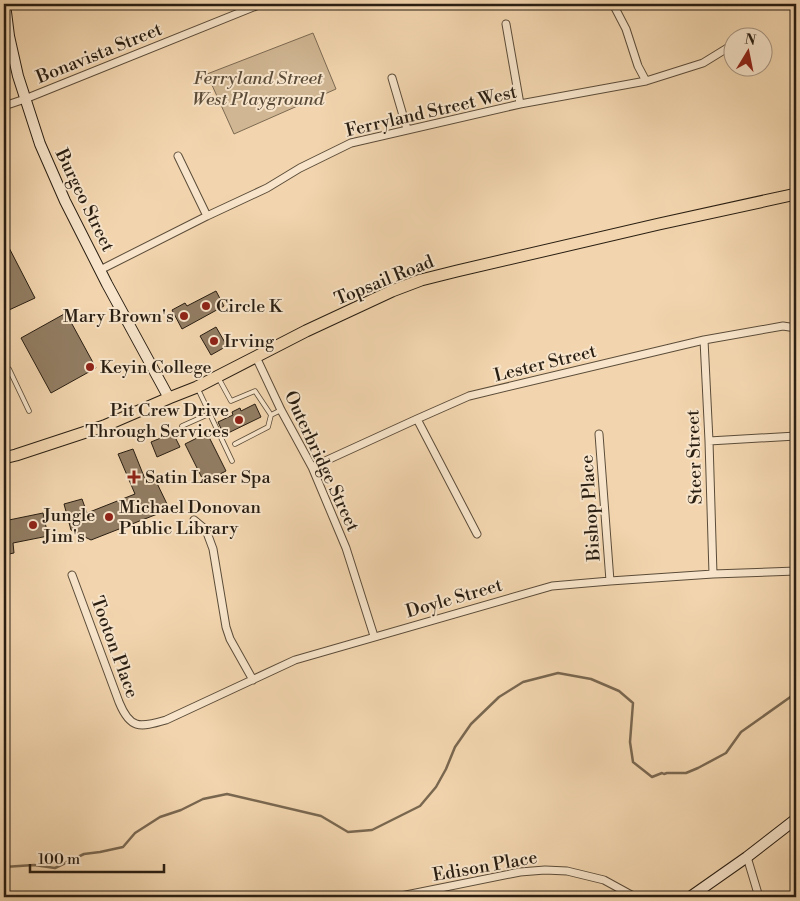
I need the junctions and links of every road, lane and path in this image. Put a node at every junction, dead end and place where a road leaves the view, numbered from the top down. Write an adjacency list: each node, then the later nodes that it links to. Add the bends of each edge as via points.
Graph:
1 (5, 4): 8 (street, Burgeo Street, via 9,36)
2 (261, 4): 8 (street, Bonavista Street)
3 (613, 4): 7 (street)
4 (506, 24): 9 (street)
5 (722, 51): 7 (street, Ferryland Street West, via 704,62)
6 (392, 78): 11 (street)
7 (646, 80): 9 (street, Ferryland Street West)
8 (25, 99): 10 (street, Bonavista Street); 15 (street, Burgeo Street, via 40,144)
9 (520, 104): 11 (street, Ferryland Street West)
10 (4, 106)
11 (408, 129): 14 (street, Ferryland Street West, via 351,143)
12 (178, 156): 14 (street)
13 (796, 194): 18 (main road, Topsail Road, via 421,280)
14 (207, 216): 15 (street, Ferryland Street West)
15 (100, 270): 22 (street, Burgeo Street)
16 (796, 328): 17 (street, Lester Street, via 783,326)
17 (704, 340): 27 (street, Lester Street, via 470,396); 31 (street, Steer Street)
18 (256, 357): 20 (main road, Topsail Road); 23 (street, Outerbridge Street)
19 (4, 368): 24 (lane, via 8,369)
20 (218, 376): 21 (main road, Topsail Road); 26 (lane, via 231,401 255,391)
21 (197, 387): 22 (main road, Topsail Road); 25 (lane)
22 (169, 398): 33 (main road, Topsail Road, via 104,426)
23 (282, 410): 26 (lane); 35 (street, Outerbridge Street)
24 (29, 411)
25 (209, 414): 28 (lane); 34 (lane)
26 (271, 415): 32 (lane, via 268,427)
27 (416, 419): 35 (street, Lester Street); 37 (street)
28 (182, 426)
29 (599, 434): 41 (street, Bishop Place)
30 (796, 436): 31 (street)
31 (709, 441): 39 (street, Steer Street)
32 (235, 444)
33 (4, 458)
34 (232, 461)
35 (312, 467): 42 (street, Outerbridge Street, via 346,548)
36 (194, 520): 43 (street, via 206,530 213,549 226,627)
37 (476, 534)
38 (796, 571): 39 (street, Doyle Street)
39 (713, 574): 41 (street, Doyle Street)
40 (72, 575): 44 (street, Tooton Place, via 125,716)
41 (610, 581): 42 (street, Doyle Street, via 552,586)
42 (374, 636): 43 (street, Doyle Street, via 295,660)
43 (253, 680): 44 (street, Doyle Street, via 166,720)
44 (136, 725)
45 (796, 819): 46 (street)
46 (747, 858): 49 (street); 50 (street)
47 (396, 897): 48 (street, Edison Place, via 545,870 567,871 604,880)
48 (635, 897)
49 (690, 897)
50 (759, 897)

